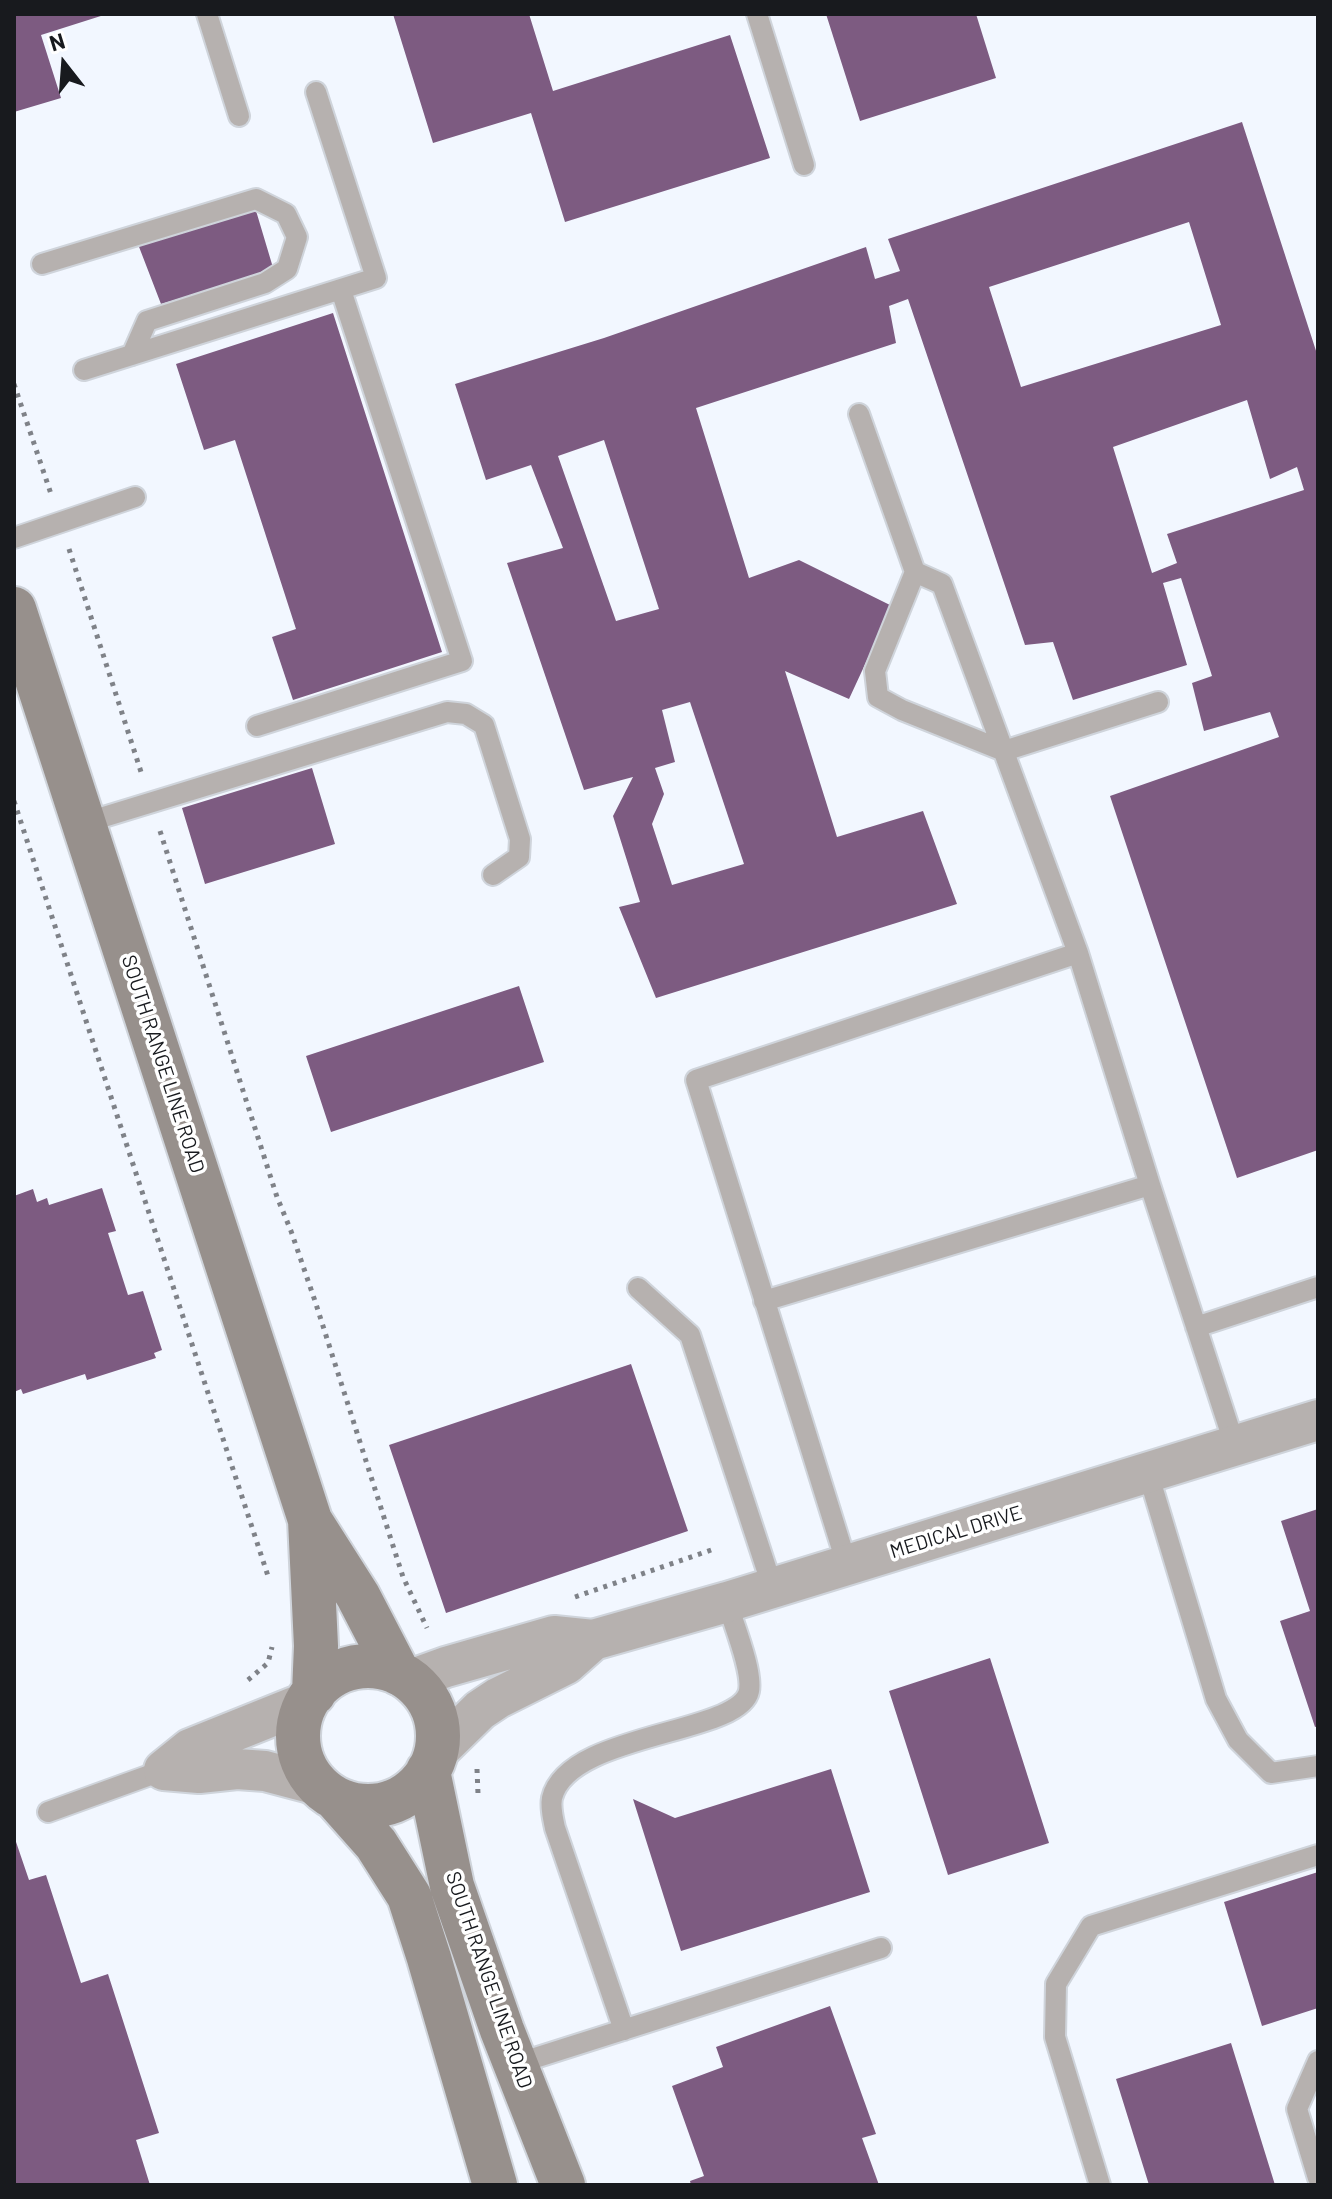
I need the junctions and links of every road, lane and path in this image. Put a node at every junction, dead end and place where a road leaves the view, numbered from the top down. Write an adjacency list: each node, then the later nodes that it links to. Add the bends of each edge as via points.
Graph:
1 (207, 14): 4 (lane)
2 (757, 14): 5 (lane)
3 (316, 92): 7 (lane, via 376,278)
4 (239, 116)
5 (804, 165)
6 (42, 264): 8 (lane, via 256,199 286,214 297,237 287,269 265,283 147,321)
7 (341, 290): 8 (lane); 18 (lane, via 462,661)
8 (132, 355): 9 (lane)
9 (84, 370)
10 (14, 384): 13 (path)
11 (859, 414): 15 (lane)
12 (135, 497): 13 (lane)
13 (61, 524): 14 (lane); 21 (path)
14 (14, 538)
15 (915, 572): 19 (lane, via 942,584); 19 (lane, via 875,671 878,697)
16 (14, 609): 22 (main road, SOUTH RANGE LINE ROAD)
17 (1158, 702): 19 (lane)
18 (257, 726)
19 (1004, 751): 24 (lane)
20 (14, 801): 36 (path)
21 (151, 802): 22 (lane); 23 (lane, via 447,712 466,714 484,725 520,839 519,857); 40 (path, via 403,1577 426,1628)
22 (84, 823): 33 (main road, SOUTH RANGE LINE ROAD)
23 (493, 875)
24 (1078, 953): 25 (lane); 28 (lane, via 696,1080)
25 (1150, 1185): 28 (lane); 29 (lane)
26 (1318, 1287): 29 (lane)
27 (638, 1288): 37 (lane, via 690,1335)
28 (764, 1301): 35 (lane)
29 (1196, 1327): 31 (lane)
30 (1318, 1420): 31 (street, MEDICAL DRIVE)
31 (1235, 1446): 32 (street, MEDICAL DRIVE)
32 (1148, 1473): 35 (street, MEDICAL DRIVE); 48 (lane, via 1216,1699 1238,1740 1271,1773)
33 (310, 1520): 43 (main road, SOUTH RANGE LINE ROAD); 45 (main road, SOUTH RANGE LINE ROAD, via 316,1646)
34 (714, 1549): 38 (path)
35 (847, 1565): 37 (street, MEDICAL DRIVE)
36 (270, 1583)
37 (773, 1589): 39 (street, MEDICAL DRIVE)
38 (564, 1601)
39 (727, 1602): 42 (street, MEDICAL DRIVE); 55 (lane, via 747,1667 747,1697 715,1716 588,1759 569,1771 552,1798 555,1828)
40 (438, 1629)
41 (274, 1638): 44 (path, via 268,1663)
42 (593, 1640): 43 (street, MEDICAL DRIVE, via 554,1636); 47 (street, MEDICAL DRIVE, via 566,1664 480,1710)
43 (404, 1677): 45 (main road, via 367,1666 344,1671); 47 (main road, via 425,1695 434,1712 438,1733)
44 (244, 1684)
45 (310, 1697): 49 (street, via 190,1749); 50 (main road, via 299,1720 298,1743 304,1766)
46 (484, 1757): 51 (path, via 477,1769)
47 (432, 1762): 50 (main road, via 416,1788 379,1806 358,1806); 57 (main road, SOUTH RANGE LINE ROAD, via 452,1886)
48 (1318, 1766)
49 (164, 1770): 50 (street, via 265,1771); 52 (lane)
50 (327, 1793): 59 (main road, via 376,1844 409,1896)
51 (479, 1798)
52 (48, 1812)
53 (1318, 1855): 61 (lane, via 1091,1926 1056,1984 1055,2037)
54 (881, 1948): 55 (lane)
55 (624, 2030): 57 (lane)
56 (1318, 2061): 58 (lane, via 1297,2109)
57 (516, 2064): 60 (main road, SOUTH RANGE LINE ROAD)
58 (1318, 2178)
59 (495, 2185)
60 (563, 2185)
61 (1100, 2185)

